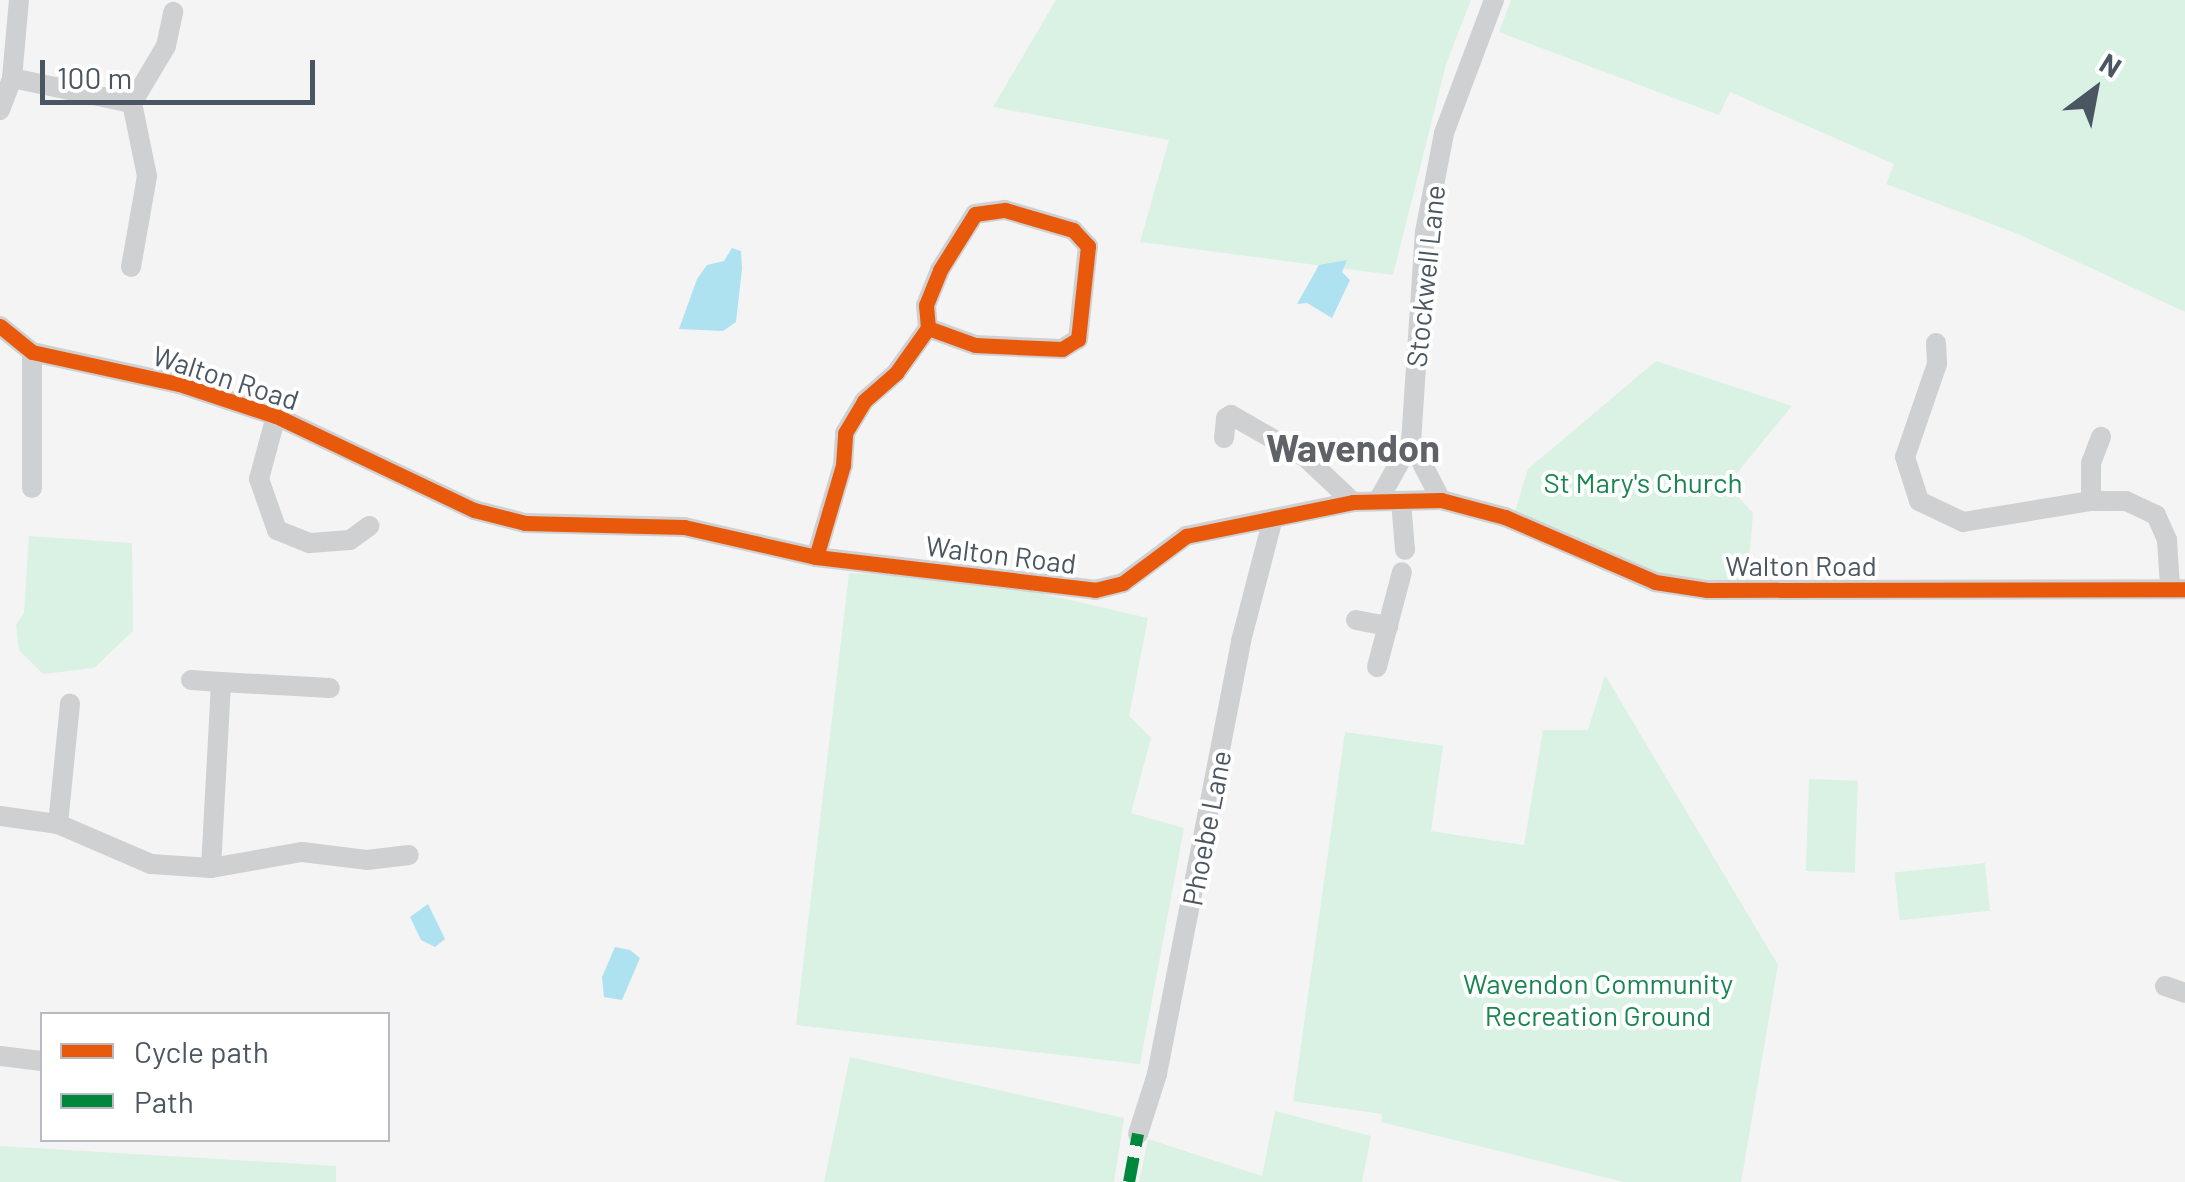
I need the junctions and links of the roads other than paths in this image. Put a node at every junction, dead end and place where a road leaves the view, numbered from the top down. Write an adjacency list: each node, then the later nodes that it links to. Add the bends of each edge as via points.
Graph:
1 (19, 0): 4 (street)
2 (1494, 0): 15 (street, Stockwell Lane, via 1444,133 1425,232)
3 (173, 12): 5 (street, via 166,46)
4 (12, 78): 5 (street); 6 (street)
5 (132, 103): 7 (street, via 148,176)
6 (0, 110)
7 (131, 267)
8 (0, 326): 11 (street, Walton Road)
9 (928, 328): 9 (street, via 926,305 940,270 975,214 1006,210 1073,230 1088,246 1078,339 1062,349 975,345); 25 (street, via 845,433 843,464)
10 (1936, 343): 20 (street, via 1936,364 1905,456 1919,501 1963,522)
11 (32, 352): 12 (street, Walton Road, via 179,384); 16 (street)
12 (276, 416): 23 (street, via 259,479 276,530 310,542 350,540); 25 (street, Walton Road, via 488,516 684,527)
13 (2102, 437): 20 (street, via 2091,463)
14 (1224, 438): 21 (street, via 1231,415 1306,458)
15 (1411, 442): 18 (street); 19 (street, Stockwell Lane)
16 (32, 488)
17 (1401, 500): 18 (street, Walton Road); 19 (street, Walton Road); 24 (street)
18 (1441, 500): 27 (street, Walton Road, via 1505,516 1655,582 1708,590)
19 (1378, 501): 21 (street, Walton Road)
20 (2091, 501): 27 (street, via 2126,501 2156,514)
21 (1353, 502): 22 (street, Walton Road)
22 (1272, 522): 25 (street, Walton Road, via 1186,536 1122,583 1094,590); 41 (street, Phoebe Lane, via 1241,641 1157,1074)
23 (369, 526)
24 (1405, 550)
25 (816, 556)
26 (1402, 572): 29 (street)
27 (2178, 588)
28 (1356, 620): 29 (street)
29 (1388, 626): 30 (street)
30 (1377, 667)
31 (191, 680): 32 (street)
32 (221, 682): 33 (street); 38 (street)
33 (330, 688)
34 (70, 704): 36 (street)
35 (0, 816): 36 (street)
36 (58, 824): 38 (street, via 151,864)
37 (409, 855): 38 (street, via 367,860 302,852)
38 (211, 868)
39 (0, 1056): 40 (street)
40 (40, 1061)
41 (1138, 1134)

